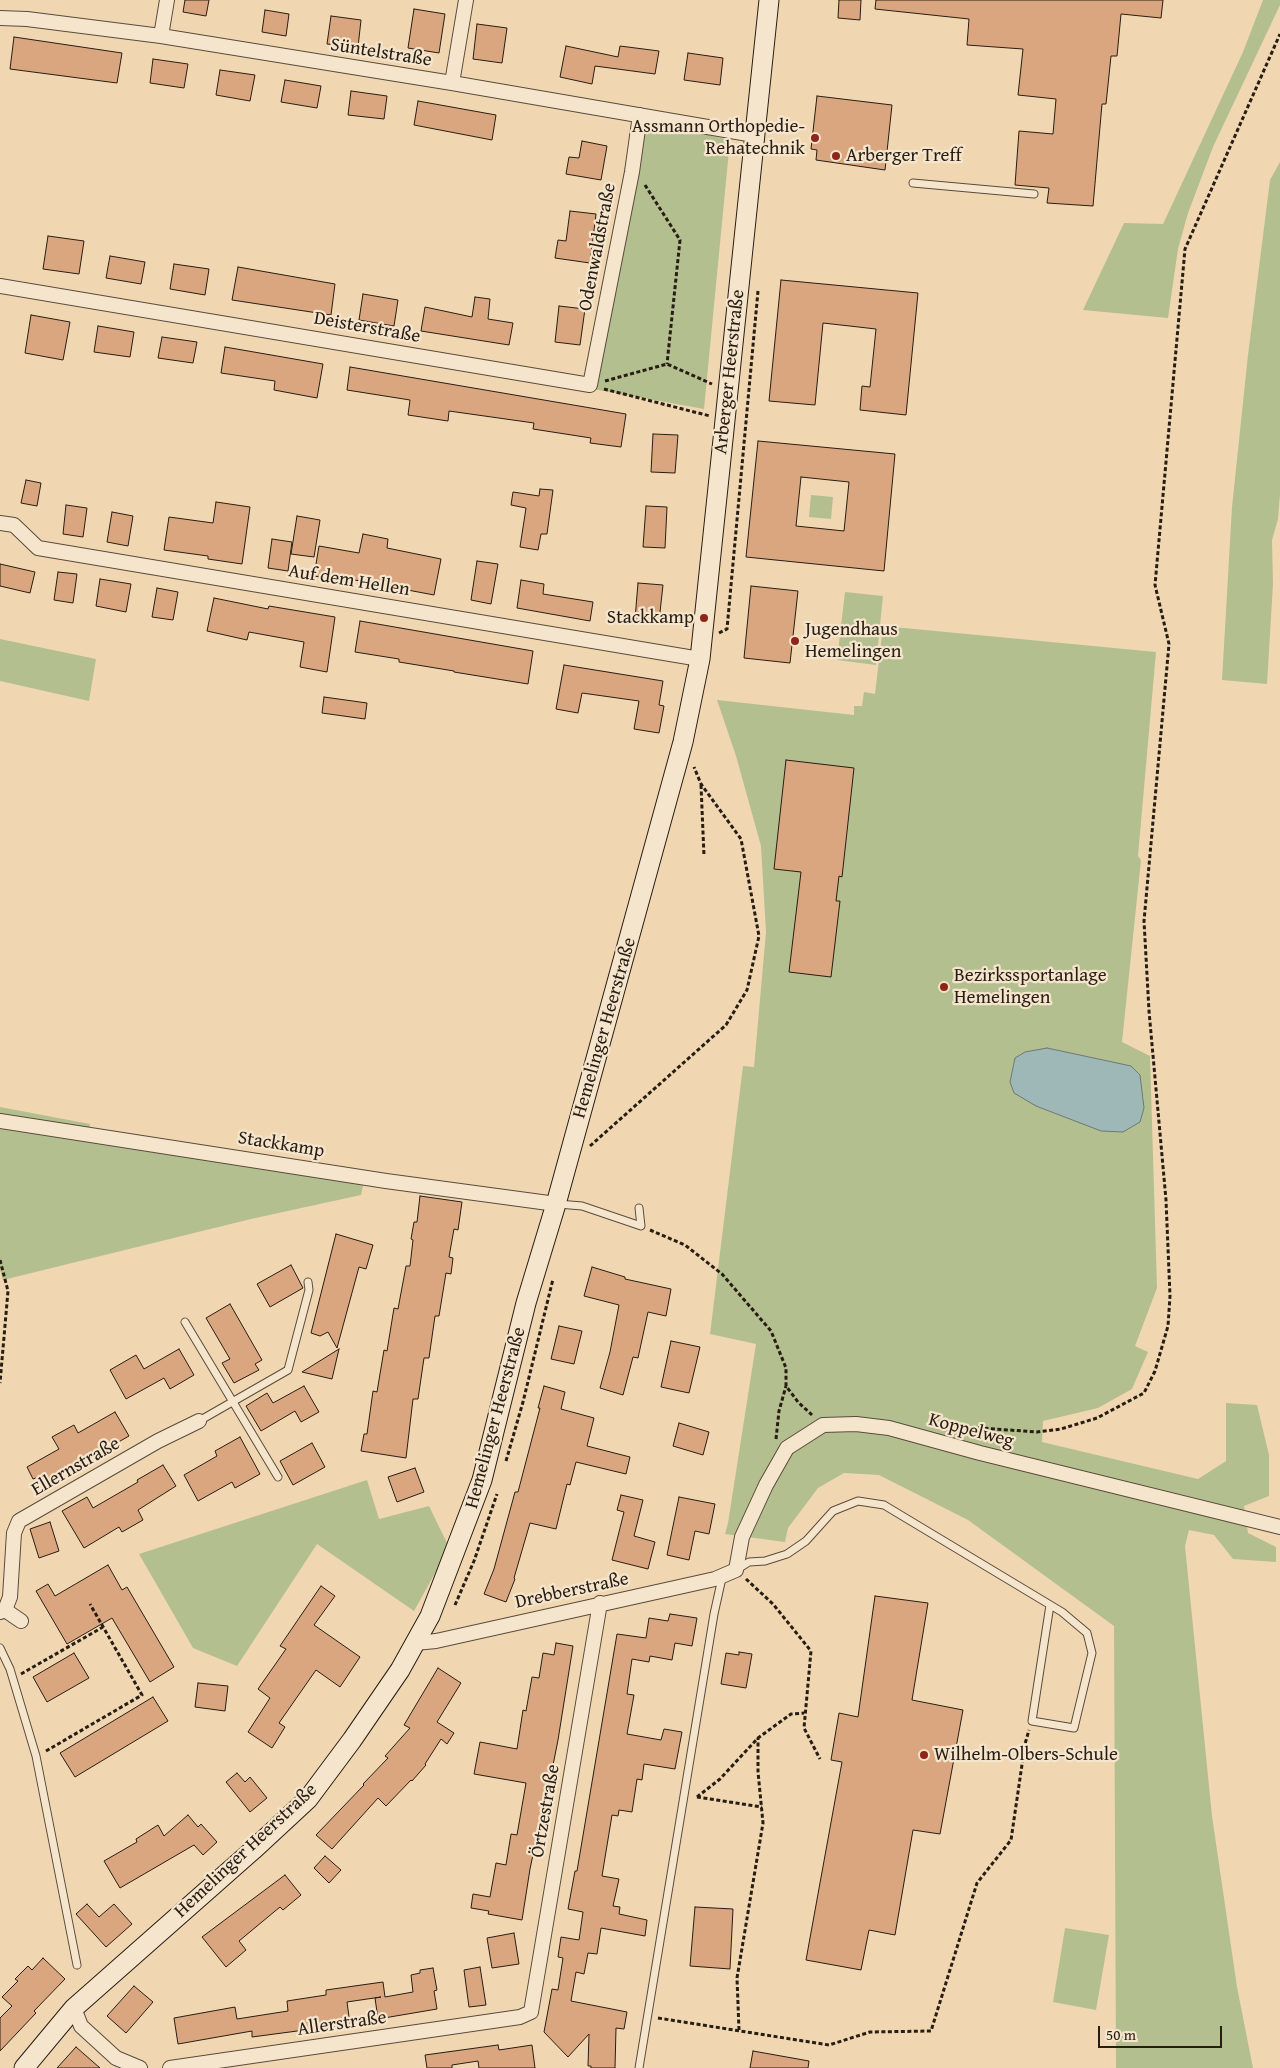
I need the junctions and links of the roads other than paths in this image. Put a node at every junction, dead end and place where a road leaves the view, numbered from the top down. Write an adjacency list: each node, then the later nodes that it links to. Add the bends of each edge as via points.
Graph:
1 (168, 0): 5 (street)
2 (466, 0): 6 (street)
3 (768, 0): 8 (main road, Arberger Heerstraße)
4 (0, 18): 5 (street, Süntelstraße)
5 (162, 36): 6 (street, Süntelstraße)
6 (452, 83): 7 (street, Süntelstraße)
7 (640, 116): 8 (street, Süntelstraße); 12 (street, Odenwaldstraße)
8 (754, 136): 14 (main road, Arberger Heerstraße)
9 (913, 183): 10 (lane)
10 (1034, 194)
11 (0, 286): 12 (street, Deisterstraße)
12 (590, 385)
13 (0, 523): 14 (street, Auf dem Hellen, via 14,525 38,548)
14 (700, 659): 15 (main road, Arberger Heerstraße)
15 (683, 742): 17 (main road, Hemelinger Heerstraße)
16 (0, 1121): 17 (street, Stackkamp)
17 (556, 1204): 18 (lane, via 582,1206 641,1226); 31 (main road, Hemelinger Heerstraße, via 526,1303 482,1480 430,1616)
18 (639, 1208)
19 (308, 1282): 21 (lane, Ellernstraße, via 310,1290 288,1370)
20 (185, 1322): 21 (lane)
21 (232, 1403): 22 (lane, Ellernstraße); 23 (lane)
22 (199, 1421): 29 (street, Ellernstraße, via 19,1521 14,1533 10,1597)
23 (278, 1477)
24 (1280, 1526): 25 (street, Koppelweg, via 889,1428 856,1424 822,1425 787,1448 778,1462 742,1536)
25 (736, 1570): 26 (street, Drebberstraße); 28 (lane, via 749,1562 787,1554 806,1541 833,1512 858,1501 884,1505)
26 (722, 1578): 27 (street, Drebberstraße); 39 (lane)
27 (600, 1603): 31 (street, Drebberstraße); 35 (street, Örtzestraße, via 531,2012)
28 (1050, 1605): 28 (lane, via 1087,1633 1092,1653 1074,1728 1032,1721)
29 (3, 1611): 30 (street, Ellernstraße)
30 (21, 1621)
31 (415, 1643): 34 (main road, Hemelinger Heerstraße, via 352,1740 308,1799)
32 (0, 1648): 33 (lane, via 13,1679 36,1756)
33 (77, 1965)
34 (74, 2008): 36 (main road, Hemelinger Heerstraße); 37 (street, via 81,2026 109,2052)
35 (520, 2017): 38 (street, Allerstraße)
36 (24, 2068)
37 (140, 2068)
38 (170, 2068)
39 (639, 2068)

